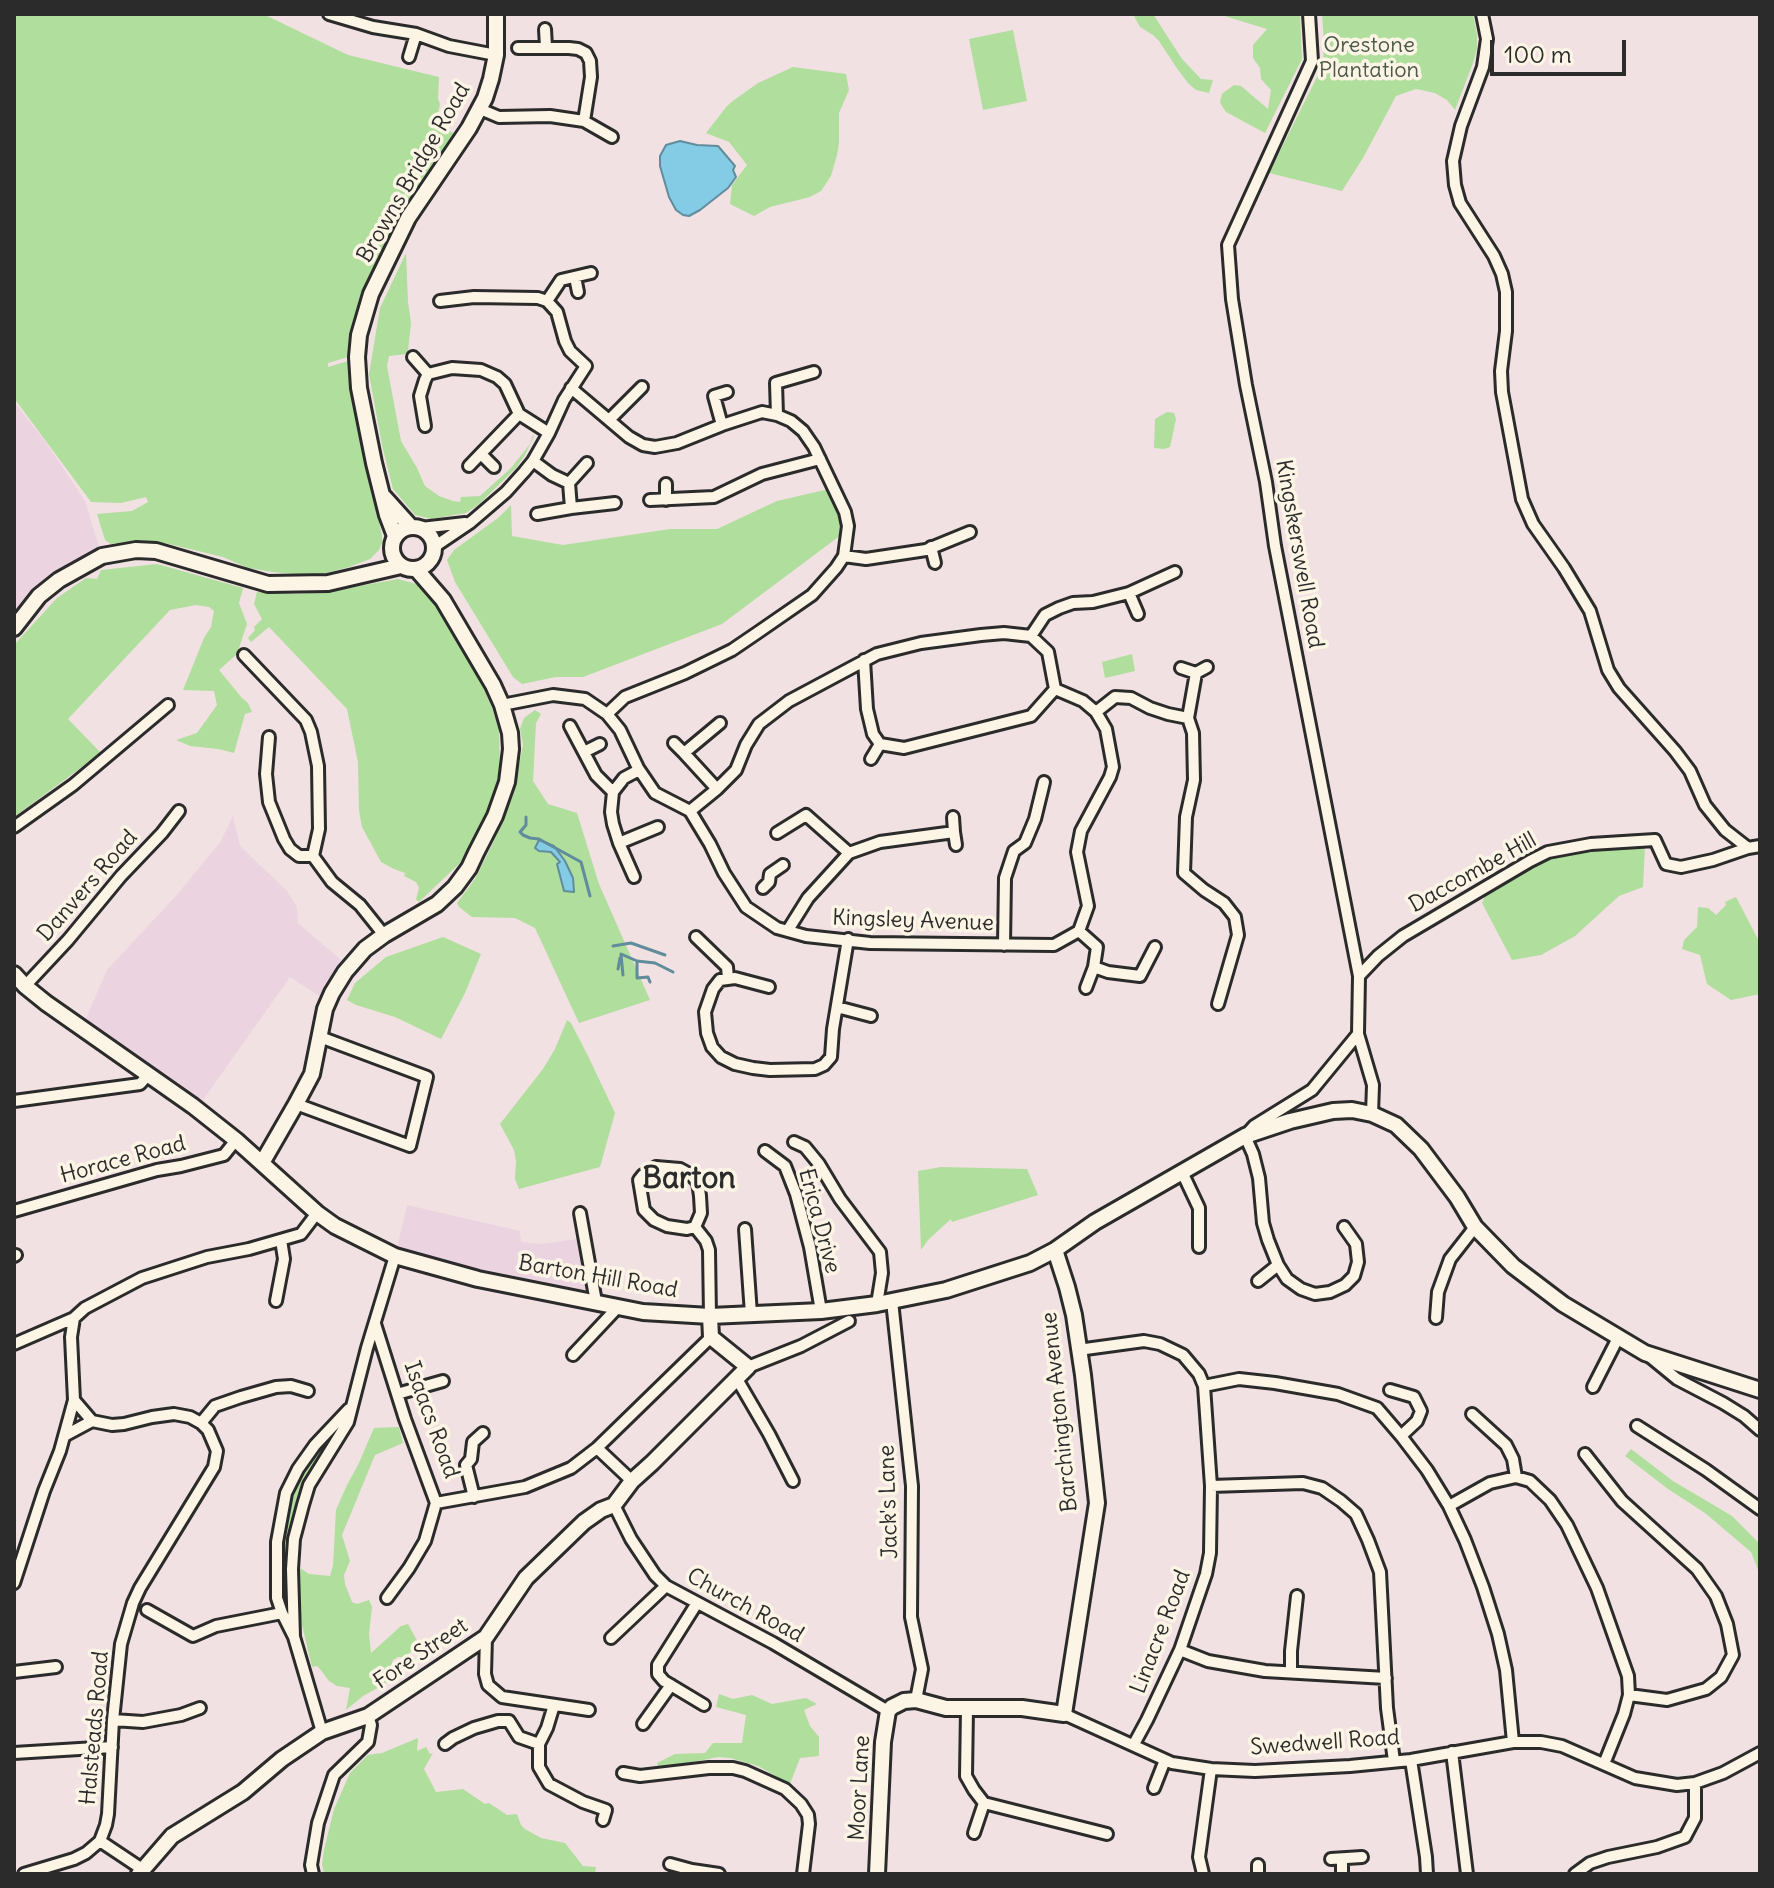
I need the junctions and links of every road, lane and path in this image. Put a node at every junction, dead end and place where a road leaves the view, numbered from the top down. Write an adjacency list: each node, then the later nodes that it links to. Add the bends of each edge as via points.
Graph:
1 (329, 14): 6 (street)
2 (496, 14): 9 (street, Browns Bridge Road)
3 (1309, 14): 117 (street, Kingskerswell Road, via 1312,61 1228,245 1246,385)
4 (1482, 14): 102 (street, via 1487,39 1483,67 1453,161 1460,203 1494,256 1506,292 1502,392 1522,499 1590,611 1619,688 1690,771 1705,805 1725,830)
5 (545, 29): 7 (street)
6 (416, 34): 9 (street); 10 (street)
7 (546, 47): 8 (street); 12 (street, via 586,53 590,93)
8 (518, 48)
9 (496, 55): 11 (street, Browns Bridge Road)
10 (409, 57)
11 (480, 109): 12 (street, via 499,117); 45 (street, Browns Bridge Road, via 408,218 361,325 357,372)
12 (584, 121): 13 (street)
13 (612, 137)
14 (591, 273): 15 (street)
15 (575, 277): 16 (street); 19 (street, via 561,280)
16 (578, 292)
17 (474, 297): 18 (street); 19 (street); 20 (street)
18 (440, 301)
19 (547, 301): 26 (street, via 557,312 570,351 589,362)
20 (474, 310)
21 (413, 357): 23 (street)
22 (814, 372): 32 (street, via 776,383)
23 (428, 374): 31 (street, via 452,368 497,377); 35 (street, via 420,396)
24 (710, 383): 29 (street)
25 (642, 387): 30 (street)
26 (571, 388): 33 (street); 36 (street)
27 (622, 390): 30 (street)
28 (727, 392): 29 (street)
29 (714, 396): 34 (street)
30 (631, 398): 33 (street)
31 (519, 414): 36 (street); 37 (street)
32 (777, 415): 34 (street, via 762,412); 38 (street, via 803,431)
33 (609, 420): 34 (street, via 629,437 655,447)
34 (722, 425)
35 (425, 426)
36 (549, 433): 39 (street)
37 (481, 454): 41 (street); 42 (street)
38 (820, 459): 47 (street, via 762,474 714,497); 56 (street, via 845,512)
39 (533, 461): 43 (street); 51 (street)
40 (587, 463): 43 (street)
41 (469, 466)
42 (494, 467)
43 (569, 483): 49 (street)
44 (666, 484): 47 (street)
45 (382, 493): 52 (street, Browns Bridge Road); 54 (street, Browns Bridge Road)
46 (650, 500): 47 (street)
47 (666, 500)
48 (615, 503): 49 (street)
49 (571, 508): 50 (street)
50 (537, 514)
51 (471, 522): 52 (street); 57 (street)
52 (416, 528): 54 (street, via 404,529); 57 (street, via 430,535)
53 (970, 532): 55 (street)
54 (393, 542): 59 (street, via 393,557); 61 (street, via 379,560)
55 (931, 547): 56 (street, via 866,559); 58 (street)
56 (844, 556): 75 (street, via 812,595 732,650 625,697)
57 (427, 559): 59 (street, via 406,569); 73 (street, via 443,600)
58 (935, 563)
59 (401, 566): 61 (street)
60 (1175, 572): 62 (street)
61 (355, 576): 64 (street, via 328,583 268,584 156,551 136,550 102,556 59,580)
62 (1129, 593): 63 (street); 65 (street, via 1059,608 1045,615)
63 (1138, 614)
64 (14, 628)
65 (1031, 636): 67 (street, via 1004,633 936,641); 71 (street, via 1048,652)
66 (244, 655): 104 (street, via 306,720 311,732 318,766 319,829)
67 (864, 660): 82 (street, via 869,722); 90 (street, via 789,701 759,724 736,770)
68 (1207, 667): 70 (street)
69 (1181, 668): 70 (street)
70 (1196, 673): 76 (street)
71 (1055, 689): 74 (street); 82 (street, via 1031,716 904,748)
72 (168, 705): 95 (street)
73 (502, 705): 75 (street, via 553,695 585,699); 110 (street, via 510,733 507,782 469,868 437,904)
74 (1096, 712): 76 (street, via 1115,697 1131,698); 109 (street, via 1106,729 1113,767 1081,831 1077,852 1088,906)
75 (607, 714): 86 (street)
76 (1188, 718): 88 (street)
77 (720, 723): 84 (street)
78 (570, 726): 83 (street)
79 (269, 737): 104 (street, via 269,802 290,849 299,856)
80 (674, 743): 84 (street)
81 (600, 744): 83 (street)
82 (880, 744): 85 (street)
83 (584, 752): 91 (street)
84 (684, 753): 90 (street)
85 (871, 759)
86 (639, 770): 91 (street); 93 (street, via 655,793)
87 (1209, 779): 88 (street)
88 (1194, 780): 122 (street, via 1184,873 1224,903 1235,917 1238,935)
89 (1044, 782): 113 (street, via 1035,819 1025,843 1014,851 1005,878)
90 (717, 789): 93 (street)
91 (613, 792): 99 (street, via 611,812)
92 (179, 811): 119 (street, Danvers Road)
93 (690, 811): 107 (street, Kingsley Avenue)
94 (953, 817): 97 (street)
95 (14, 827)
96 (658, 827): 99 (street)
97 (954, 832): 100 (street); 103 (street, via 880,842)
98 (777, 833): 103 (street, via 806,815)
99 (619, 843): 106 (street)
100 (956, 845)
101 (1760, 846): 102 (street)
102 (1748, 848): 117 (street, Daccombe Hill, via 1681,867 1666,864 1655,840 1548,852 1403,936)
103 (849, 853): 108 (street, via 808,898)
104 (313, 856): 110 (street)
105 (783, 865): 107 (street)
106 (634, 877)
107 (746, 907): 108 (street, Kingsley Avenue)
108 (788, 930): 112 (street, Kingsley Avenue)
109 (1079, 931): 113 (street, Kingsley Avenue, via 1054,945); 115 (street, via 1097,947)
110 (384, 935): 126 (street, via 345,972 325,1009)
111 (696, 937): 118 (street, via 727,967)
112 (848, 939): 113 (street, Kingsley Avenue); 123 (street)
113 (1004, 945)
114 (1155, 947): 115 (street, via 1140,976)
115 (1094, 967): 121 (street)
116 (14, 974): 119 (street, Barton Hill Road)
117 (1359, 976): 125 (street, Kingskerswell Road)
118 (728, 978): 120 (street); 123 (street, via 713,989 705,1012 712,1047 735,1064 770,1070 824,1065 831,1057)
119 (25, 986): 127 (street, Barton Hill Road)
120 (769, 987)
121 (1086, 988)
122 (1218, 1004)
123 (837, 1007): 124 (street)
124 (871, 1016)
125 (1358, 1034): 130 (street, Kingskerswell Road, via 1373,1085); 131 (street, via 1312,1090)
126 (320, 1037): 129 (street, via 312,1074); 129 (street, via 427,1077 410,1146)
127 (149, 1074): 128 (street, via 140,1084); 132 (street, Barton Hill Road)
128 (14, 1101)
129 (296, 1104): 135 (street)
130 (1372, 1114): 131 (street, Barton Hill Road, via 1333,1111); 142 (street, via 1396,1125 1421,1149)
131 (1245, 1136): 136 (street, Barton Hill Road); 148 (street, via 1259,1178 1263,1223)
132 (236, 1140): 135 (street, Barton Hill Road); 137 (street, Horace Road, via 224,1155)
133 (794, 1142): 152 (street, Jack's Lane, via 819,1164 880,1252)
134 (765, 1151): 154 (street, Erica Drive, via 785,1166 796,1194)
135 (262, 1163): 138 (street, Barton Hill Road)
136 (1182, 1172): 145 (street, via 1199,1208); 146 (street, Barton Hill Road)
137 (14, 1211)
138 (317, 1213): 144 (street, via 301,1234); 147 (street, Barton Hill Road)
139 (580, 1213): 151 (street)
140 (695, 1227): 140 (street, via 654,1220 644,1210 639,1180 643,1175 656,1167 691,1175 700,1196); 156 (street, via 709,1250)
141 (1344, 1227): 148 (street, via 1356,1244 1358,1262 1345,1285 1315,1294 1287,1279)
142 (1475, 1227): 158 (street, via 1450,1259 1438,1292); 162 (street, via 1513,1266)
143 (745, 1229): 155 (street)
144 (281, 1240): 150 (street, via 284,1259); 157 (street, via 142,1278)
145 (1199, 1247)
146 (1055, 1250): 152 (street, Barton Hill Road, via 946,1290); 164 (street, Barchington Avenue)
147 (395, 1256): 151 (street, Barton Hill Road); 160 (street)
148 (1278, 1265): 149 (street)
149 (1258, 1281)
150 (276, 1301)
151 (596, 1302): 153 (street, Barton Hill Road)
152 (884, 1302): 154 (street, Barton Hill Road); 214 (street, Jack's Lane, via 912,1486 911,1617 922,1669)
153 (618, 1307): 156 (street, Barton Hill Road); 166 (street)
154 (821, 1311): 155 (street, Barton Hill Road)
155 (751, 1314): 156 (street, Barton Hill Road)
156 (710, 1316): 161 (street)
157 (74, 1318): 163 (street); 176 (street)
158 (1436, 1318)
159 (849, 1321): 167 (street, Fore Street)
160 (375, 1324): 175 (street, Isaacs Road); 177 (street)
161 (711, 1337): 167 (street); 186 (street, Isaacs Road)
162 (1618, 1338): 165 (street); 171 (street)
163 (14, 1344)
164 (1078, 1350): 170 (street, via 1144,1341 1160,1344 1188,1360); 221 (street, Barchington Avenue, via 1097,1503)
165 (1645, 1353): 173 (street); 182 (street)
166 (573, 1355)
167 (748, 1367): 168 (street, Fore Street)
168 (737, 1379): 189 (street, Fore Street); 190 (street)
169 (443, 1381): 175 (street)
170 (1204, 1386): 185 (street, via 1239,1379 1338,1394 1377,1408); 191 (street, Linacre Road)
171 (1593, 1387)
172 (1390, 1390): 185 (street, via 1414,1397 1421,1411)
173 (1760, 1390)
174 (308, 1391): 180 (street, via 276,1387 241,1397 215,1406)
175 (397, 1394): 193 (street, Isaacs Road)
176 (74, 1400): 179 (street); 184 (street)
177 (352, 1406): 203 (street, via 315,1445 286,1493 275,1575); 204 (street, via 346,1427 309,1485 294,1539)
178 (1472, 1414): 188 (street, via 1506,1445)
179 (92, 1421): 180 (street, via 124,1424 174,1414); 184 (street)
180 (201, 1423): 223 (street, Halsteads Road, via 215,1444 214,1467 133,1603 121,1644)
181 (1637, 1426): 196 (street)
182 (1760, 1430)
183 (483, 1433): 192 (street, via 473,1442 466,1465)
184 (64, 1436): 197 (street)
185 (1401, 1436): 195 (street)
186 (597, 1448): 189 (street); 192 (street, Isaacs Road, via 571,1468 525,1487)
187 (1585, 1454): 213 (street, via 1622,1501 1697,1569 1716,1596 1733,1655 1721,1677 1706,1689 1667,1700)
188 (1516, 1477): 195 (street, via 1490,1483); 213 (street, via 1530,1481 1567,1525 1621,1652)
189 (632, 1481): 194 (street, Fore Street)
190 (793, 1481)
191 (1211, 1486): 207 (street, Linacre Road, via 1210,1553); 211 (street, via 1303,1483 1322,1488 1356,1514 1380,1572)
192 (474, 1497): 193 (street, Isaacs Road)
193 (436, 1503): 200 (street, via 425,1541)
194 (614, 1505): 198 (street, Church Road, via 631,1539); 205 (street, Fore Street, via 584,1522 526,1578)
195 (1449, 1506): 226 (street, via 1498,1634)
196 (1760, 1509)
197 (14, 1583)
198 (666, 1586): 201 (street, Church Road); 206 (street)
199 (1297, 1596): 210 (street)
200 (387, 1598)
201 (697, 1603): 212 (street, via 658,1665 658,1674); 218 (street, Church Road)
202 (147, 1610): 203 (street, via 193,1636)
203 (282, 1613): 204 (street)
204 (294, 1637): 225 (street)
205 (486, 1637): 215 (street, via 488,1685 502,1697); 222 (street, Fore Street)
206 (611, 1638)
207 (1180, 1650): 210 (street, via 1208,1661); 229 (street, Linacre Road)
208 (56, 1667): 209 (street)
209 (14, 1672)
210 (1291, 1672): 211 (street)
211 (1386, 1678): 236 (street)
212 (671, 1685): 216 (street); 224 (street)
213 (1629, 1695): 237 (street)
214 (916, 1700): 218 (street, Swedwell Road); 219 (street, Swedwell Road)
215 (554, 1705): 220 (street); 228 (street)
216 (704, 1705)
217 (200, 1708): 223 (street, via 143,1722)
218 (890, 1709): 254 (street, Moor Lane, via 883,1742)
219 (967, 1709): 221 (street, Swedwell Road); 242 (street, via 966,1776)
220 (589, 1710)
221 (1064, 1714): 229 (street, Swedwell Road)
222 (368, 1716): 225 (street, Fore Street); 251 (street, via 368,1742 334,1775 318,1823)
223 (113, 1720): 230 (street, Halsteads Road)
224 (643, 1724)
225 (322, 1732): 249 (street, Fore Street, via 243,1792 172,1836)
226 (1513, 1742): 231 (street, Swedwell Road); 237 (street, Swedwell Road, via 1562,1746)
227 (445, 1744): 228 (street, via 498,1721 509,1721 519,1737)
228 (539, 1744): 243 (street, via 539,1767 549,1784 606,1810)
229 (1134, 1744): 234 (street, Swedwell Road)
230 (112, 1747): 232 (street); 246 (street, Halsteads Road, via 108,1814)
231 (1452, 1752): 235 (street, Swedwell Road); 258 (street)
232 (14, 1753)
233 (1760, 1753): 240 (street, Swedwell Road)
234 (1165, 1760): 238 (street, Swedwell Road); 241 (street)
235 (1411, 1760): 236 (street, Swedwell Road); 257 (street)
236 (1394, 1761): 238 (street, Swedwell Road)
237 (1604, 1764): 240 (street, Swedwell Road, via 1655,1783)
238 (1211, 1769): 255 (street, via 1199,1857)
239 (623, 1773): 253 (street, via 733,1768 785,1789 808,1815)
240 (1695, 1783): 259 (street, via 1695,1818 1685,1837 1590,1863)
241 (1154, 1788)
242 (984, 1803): 244 (street); 245 (street)
243 (603, 1820)
244 (974, 1833)
245 (1107, 1834)
246 (100, 1841): 249 (street); 250 (street, via 74,1859)
247 (1362, 1857): 256 (street, via 1336,1859)
248 (670, 1864): 252 (street)
249 (140, 1871)
250 (24, 1874)
251 (313, 1874)
252 (719, 1874)
253 (803, 1874)
254 (877, 1874)
255 (1203, 1874)
256 (1342, 1874)
257 (1427, 1874)
258 (1467, 1874)
259 (1575, 1874)

